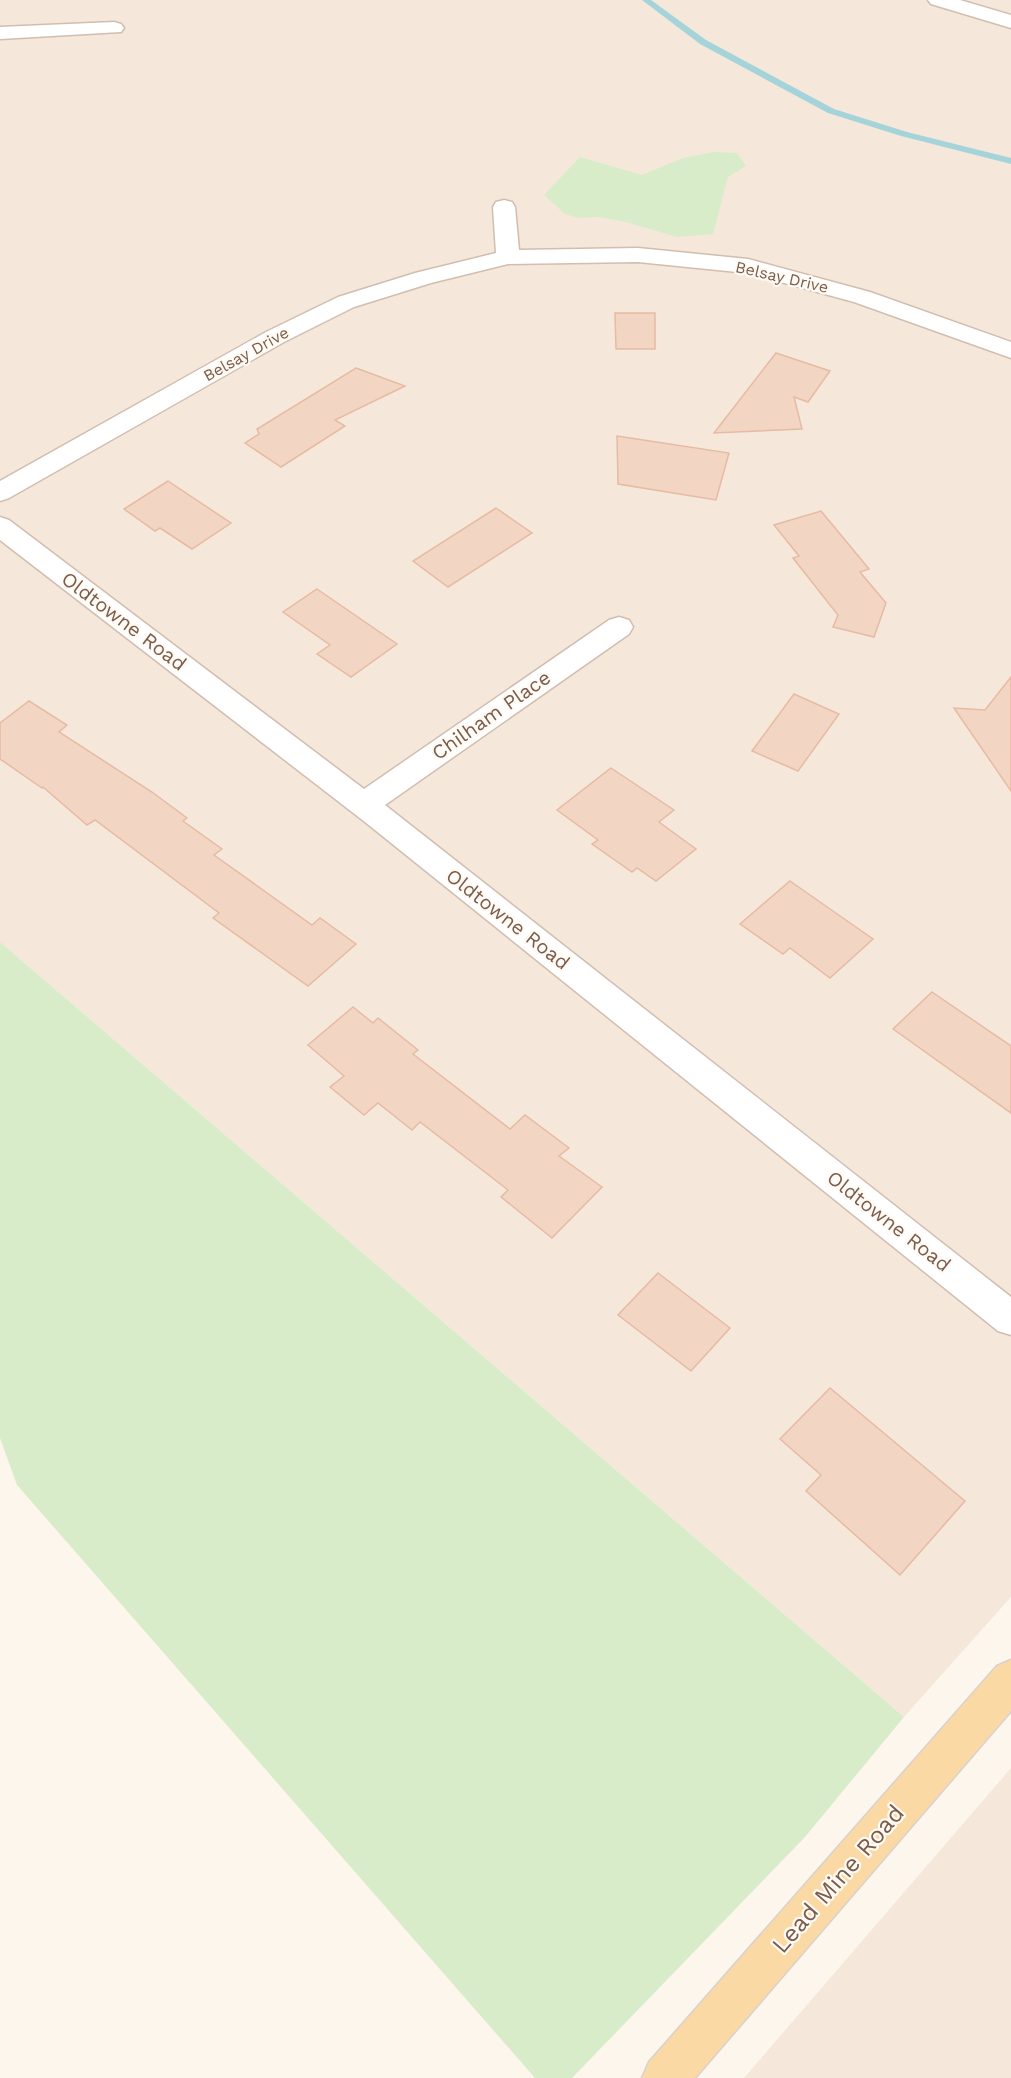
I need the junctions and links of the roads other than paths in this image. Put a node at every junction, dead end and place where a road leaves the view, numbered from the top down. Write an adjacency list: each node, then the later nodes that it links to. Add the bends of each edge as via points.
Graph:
1 (938, 0): 2 (street)
2 (1011, 22)
3 (114, 28): 4 (street)
4 (0, 33)
5 (504, 207): 6 (street)
6 (508, 257): 7 (street, Belsay Drive, via 638,255 748,266 862,297); 8 (street, Belsay Drive, via 346,302 275,337)
7 (1011, 350)
8 (0, 492)
9 (0, 526): 11 (street, Oldtowne Road)
10 (619, 627): 11 (street, Chilham Place)
11 (364, 804): 12 (street, Oldtowne Road)
12 (1011, 1319)
13 (1011, 1680): 14 (main road, Lead Mine Road)
14 (665, 2078)

